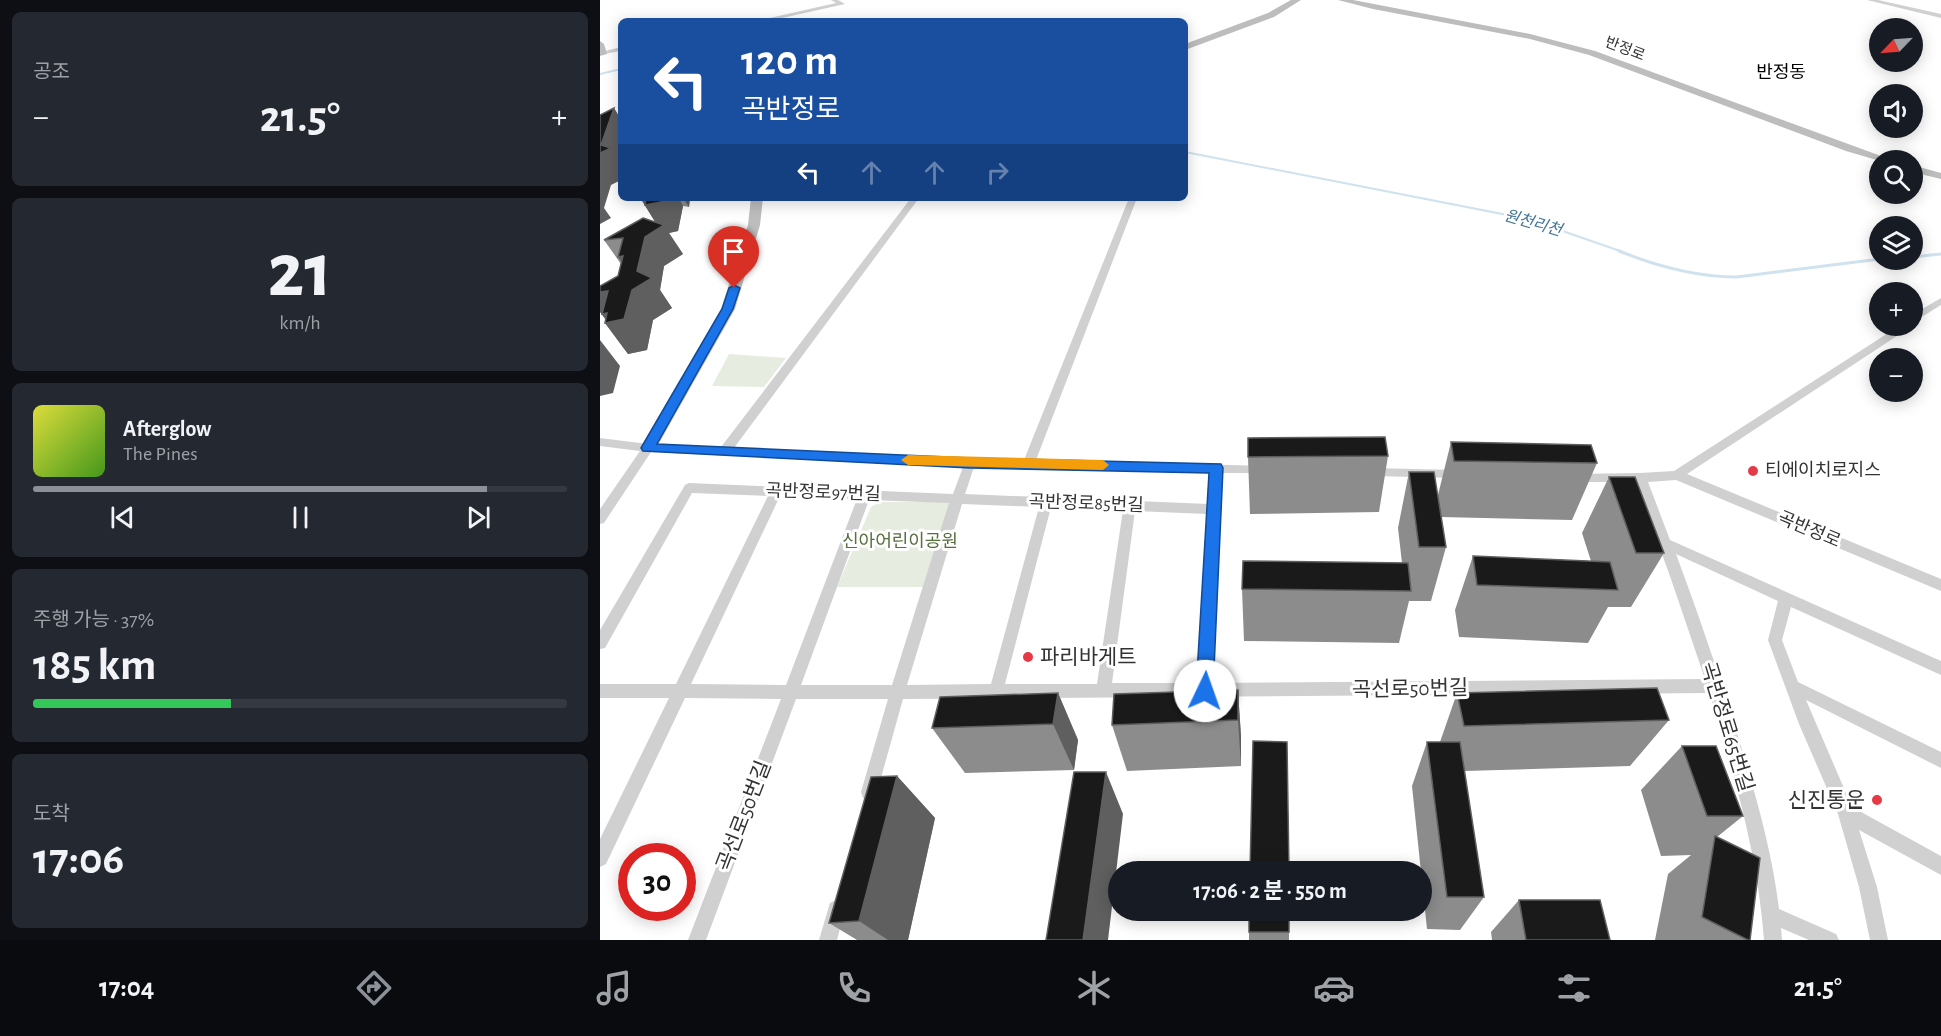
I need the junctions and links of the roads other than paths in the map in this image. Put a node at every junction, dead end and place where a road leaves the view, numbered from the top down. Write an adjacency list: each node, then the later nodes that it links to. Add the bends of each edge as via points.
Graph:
1 (834, 0): 7 (street, via 842,4)
2 (1283, 0): 8 (main road)
3 (1297, 0): 9 (main road, via 1254,22)
4 (1342, 0): 18 (main road, 반정로, via 1568,46)
5 (1870, 0): 6 (street)
6 (1941, 16)
7 (774, 18)
8 (1188, 40)
9 (1188, 46)
10 (618, 49): 11 (street)
11 (601, 50)
12 (618, 111): 13 (main road)
13 (600, 113)
14 (618, 118): 15 (main road)
15 (600, 120)
16 (618, 126): 17 (main road)
17 (600, 127)
18 (1869, 154)
19 (1923, 171): 20 (main road)
20 (1941, 176)
21 (757, 201): 28 (main road, via 754,225 728,309)
22 (913, 201): 29 (street)
23 (1132, 201): 31 (street)
24 (1941, 301): 25 (street)
25 (1923, 313)
26 (1890, 336): 37 (street)
27 (600, 442): 28 (street)
28 (648, 448): 29 (street); 45 (street)
29 (724, 452): 30 (street)
30 (970, 463): 31 (street); 41 (street)
31 (1028, 464): 32 (street)
32 (1216, 468): 33 (street); 44 (street)
33 (1275, 469)
34 (1357, 471): 35 (street)
35 (1475, 474)
36 (1557, 476): 38 (street, 곡반정로)
37 (1677, 476): 38 (street, 곡반정로); 47 (street, 곡반정로)
38 (1640, 478): 46 (street, 곡반정로65번길)
39 (776, 492): 40 (street, 곡반정로97번길); 49 (street, 곡반정로97번길, via 688,488); 54 (street)
40 (865, 495): 41 (street, 곡반정로97번길); 57 (street, 곡선로50번길)
41 (957, 499): 42 (street, 곡반정로85번길); 58 (street)
42 (1046, 502): 43 (street, 곡반정로85번길); 59 (street)
43 (1130, 505): 44 (street, 곡반정로85번길); 55 (street)
44 (1215, 509): 56 (street)
45 (600, 519)
46 (1666, 544): 48 (street); 51 (street, 곡반정로65번길)
47 (1941, 585)
48 (1786, 598): 50 (street); 52 (street, via 1775,640)
49 (600, 643)
50 (1941, 668)
51 (1716, 686): 56 (street, 곡선로50번길); 66 (street, 곡반정로65번길, via 1757,826)
52 (1794, 687): 60 (street); 62 (street)
53 (600, 691): 54 (street, 곡선로50번길)
54 (681, 691): 57 (street, 곡선로50번길); 63 (street)
55 (1103, 691): 56 (street, 곡선로50번길); 59 (street, 곡선로50번길)
56 (1205, 691)
57 (790, 692): 58 (street, 곡선로50번길); 67 (street, 곡선로50번길)
58 (897, 692): 59 (street, 곡선로50번길); 61 (street)
59 (996, 692)
60 (1941, 760)
61 (866, 805)
62 (1846, 813): 64 (street); 71 (street)
63 (600, 858)
64 (1941, 866)
65 (840, 895): 68 (street)
66 (1772, 915): 69 (street, 곡반정로65번길); 70 (street)
67 (697, 940)
68 (828, 940)
69 (1773, 940)
70 (1830, 940)
71 (1879, 940)

